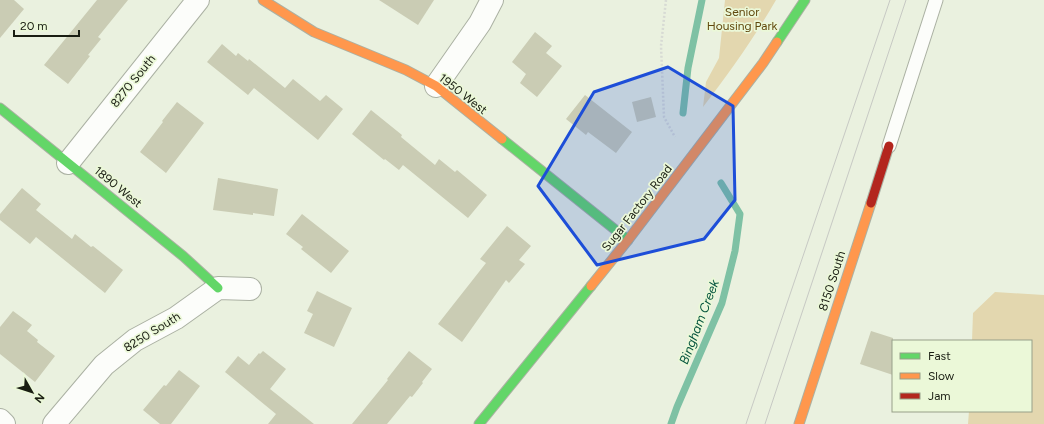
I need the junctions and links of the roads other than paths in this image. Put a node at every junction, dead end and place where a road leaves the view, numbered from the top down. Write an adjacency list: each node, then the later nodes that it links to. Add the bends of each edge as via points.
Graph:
1 (198, 0): 9 (street, 8270 South)
2 (264, 0): 6 (street, 1950 West, via 314,32 406,70)
3 (492, 0): 6 (street, via 480,23)
4 (806, 0): 10 (street, Sugar Factory Road, via 763,63)
5 (936, 0): 8 (lane)
6 (436, 86): 10 (street, 1950 West)
7 (0, 108): 9 (street, 1890 West)
8 (889, 146): 17 (street, 8150 South)
9 (68, 163): 11 (street, 1890 West, via 183,256)
10 (628, 240): 16 (street, Sugar Factory Road)
11 (218, 288): 12 (street); 15 (street, 8250 South, via 176,318 135,340 104,365)
12 (250, 289)
13 (0, 420): 14 (street)
14 (4, 424)
15 (54, 424)
16 (479, 424)
17 (799, 424)

